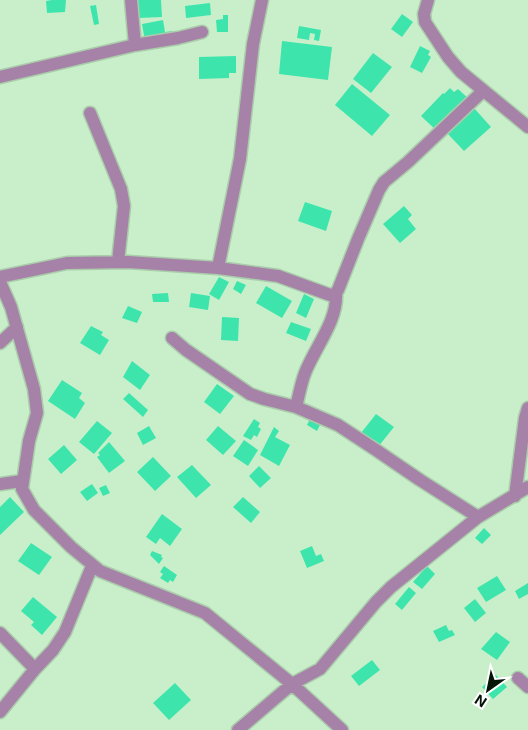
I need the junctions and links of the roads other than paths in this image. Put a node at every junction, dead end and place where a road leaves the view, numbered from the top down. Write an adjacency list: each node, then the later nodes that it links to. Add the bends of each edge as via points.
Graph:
1 (131, 0): 5 (street)
2 (262, 0): 11 (street, via 253,44 240,159)
3 (428, 0): 7 (street, via 424,14 431,32 455,64)
4 (202, 32): 5 (street)
5 (135, 44): 6 (street)
6 (0, 77)
7 (483, 91): 9 (street); 14 (street, via 384,182)
8 (90, 113): 10 (street, via 121,189 124,206)
9 (528, 128)
10 (118, 262): 11 (street); 12 (street, via 67,263)
11 (218, 268): 14 (street, via 278,276 330,295)
12 (0, 276)
13 (0, 282): 15 (street, via 12,307)
14 (336, 293): 18 (street, via 332,316 305,373)
15 (17, 328): 17 (street); 20 (street, via 34,389 37,413)
16 (172, 338): 18 (street, via 250,394)
17 (0, 343)
18 (296, 407): 24 (street, via 338,425)
19 (528, 408): 23 (street)
20 (22, 481): 21 (street); 25 (street, via 24,496 34,510)
21 (0, 484)
22 (528, 487): 23 (street)
23 (515, 496): 24 (street)
24 (478, 517): 29 (street, via 391,587 328,662)
25 (92, 566): 27 (street, via 65,632); 29 (street, via 205,613)
26 (0, 633): 27 (street)
27 (34, 669): 31 (street)
28 (518, 678): 30 (street)
29 (292, 684): 32 (street); 33 (street)
30 (528, 687)
31 (0, 712)
32 (238, 730)
33 (342, 730)

